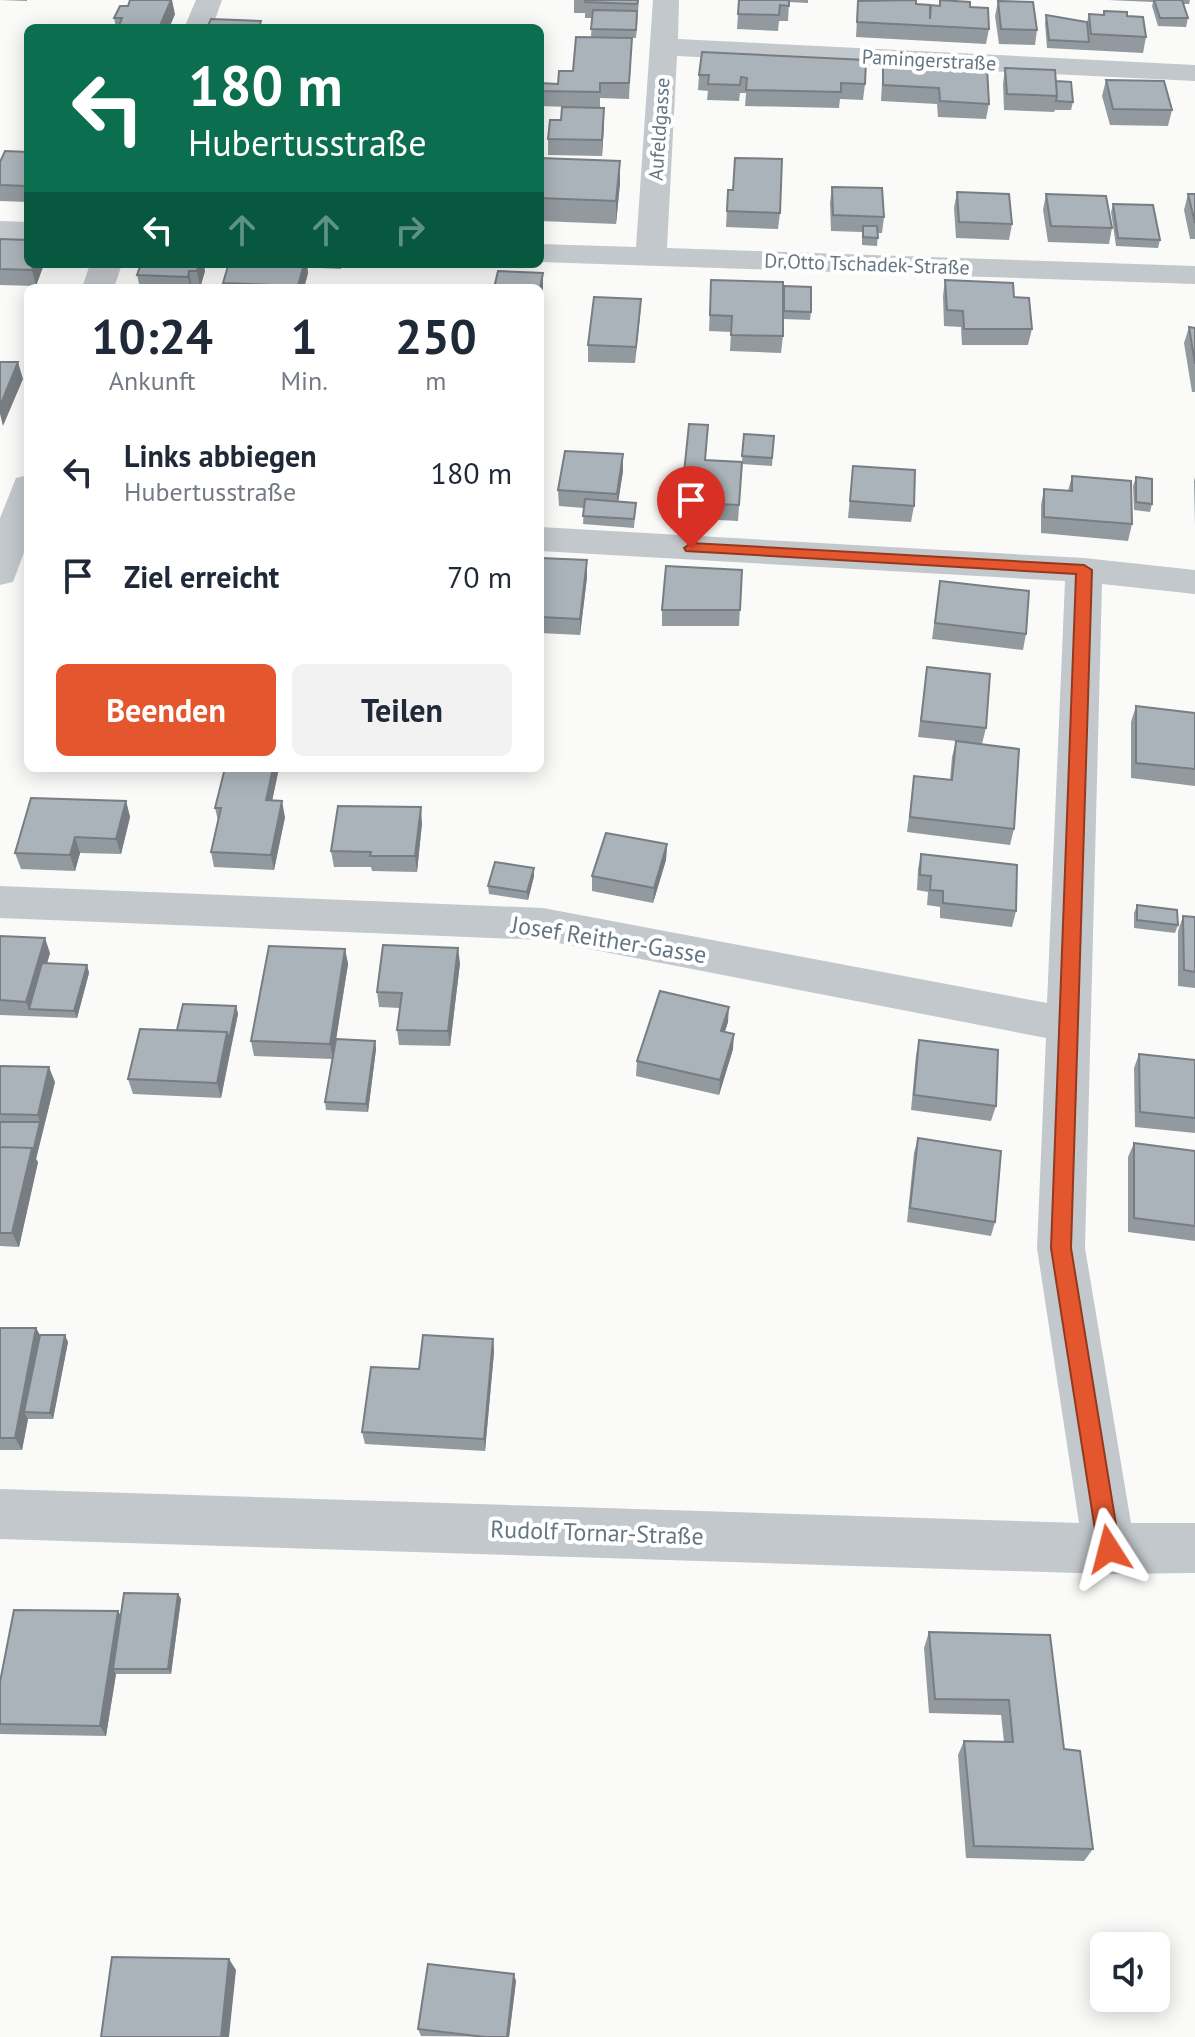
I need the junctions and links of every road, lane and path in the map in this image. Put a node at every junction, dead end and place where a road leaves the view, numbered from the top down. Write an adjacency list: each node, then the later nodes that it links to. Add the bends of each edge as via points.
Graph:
1 (209, 0): 3 (street)
2 (666, 0): 4 (street, Aufeldgasse)
3 (200, 24)
4 (664, 47): 5 (street, Pamingerstraße); 9 (street, Aufeldgasse)
5 (1195, 73)
6 (0, 230): 7 (street)
7 (24, 231)
8 (544, 253): 9 (street, Dr.Otto Tschadek-Straße)
9 (651, 257): 10 (street, Dr.Otto Tschadek-Straße)
10 (1195, 275)
11 (24, 505): 14 (street)
12 (544, 539): 13 (street)
13 (1084, 570): 15 (street); 17 (street)
14 (0, 573)
15 (1195, 582)
16 (0, 902): 17 (street, Josef Reither-Gasse, via 543,924)
17 (1069, 1025): 20 (street, via 1061,1248)
18 (0, 1514): 20 (street, Rudolf Tornar-Straße)
19 (1195, 1548): 20 (street, Rudolf Tornar-Straße)
20 (1109, 1549)

